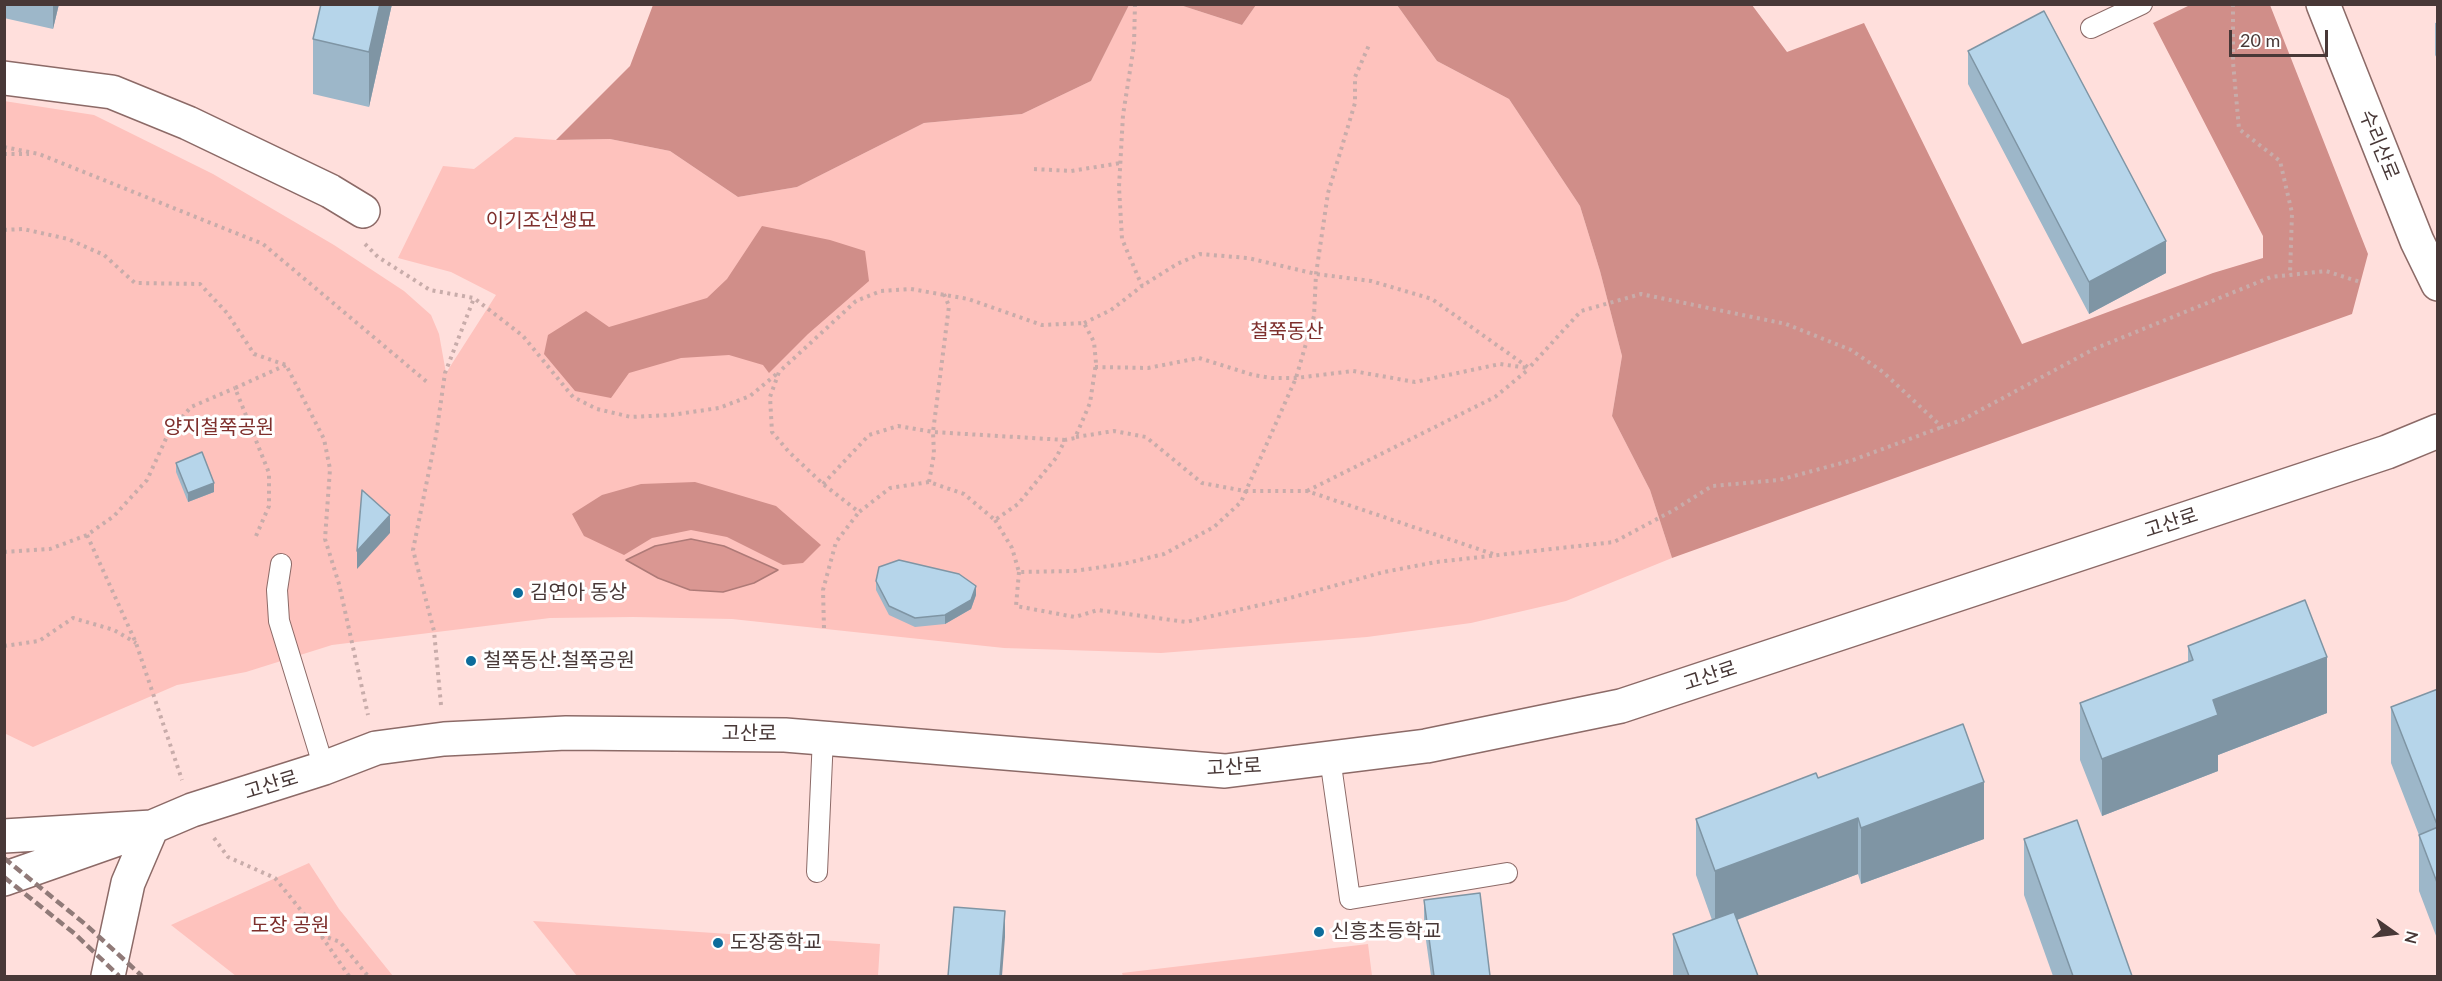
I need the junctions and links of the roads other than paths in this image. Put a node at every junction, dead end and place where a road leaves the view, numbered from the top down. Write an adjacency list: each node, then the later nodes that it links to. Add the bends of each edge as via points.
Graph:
1 (2142, 4): 3 (lane)
2 (2325, 5): 6 (street, 수리산로, via 2413,231)
3 (2091, 28)
4 (4, 78): 5 (street, via 112,92 188,123)
5 (363, 211)
6 (2438, 284)
7 (2438, 431): 10 (street, 고산로, via 2387,452 1621,706 1426,746)
8 (281, 564): 11 (lane, via 277,591 279,621)
9 (823, 737): 10 (street, 고산로, via 1225,771); 11 (street, 고산로, via 566,733 444,739 376,748); 14 (lane)
10 (1330, 758): 15 (lane, via 1350,899)
11 (324, 768): 12 (street, 고산로, via 192,810)
12 (152, 827): 13 (street); 16 (street, 고산로); 17 (street, via 128,883)
13 (4, 836)
14 (817, 872)
15 (1508, 873)
16 (4, 879)
17 (108, 976)

